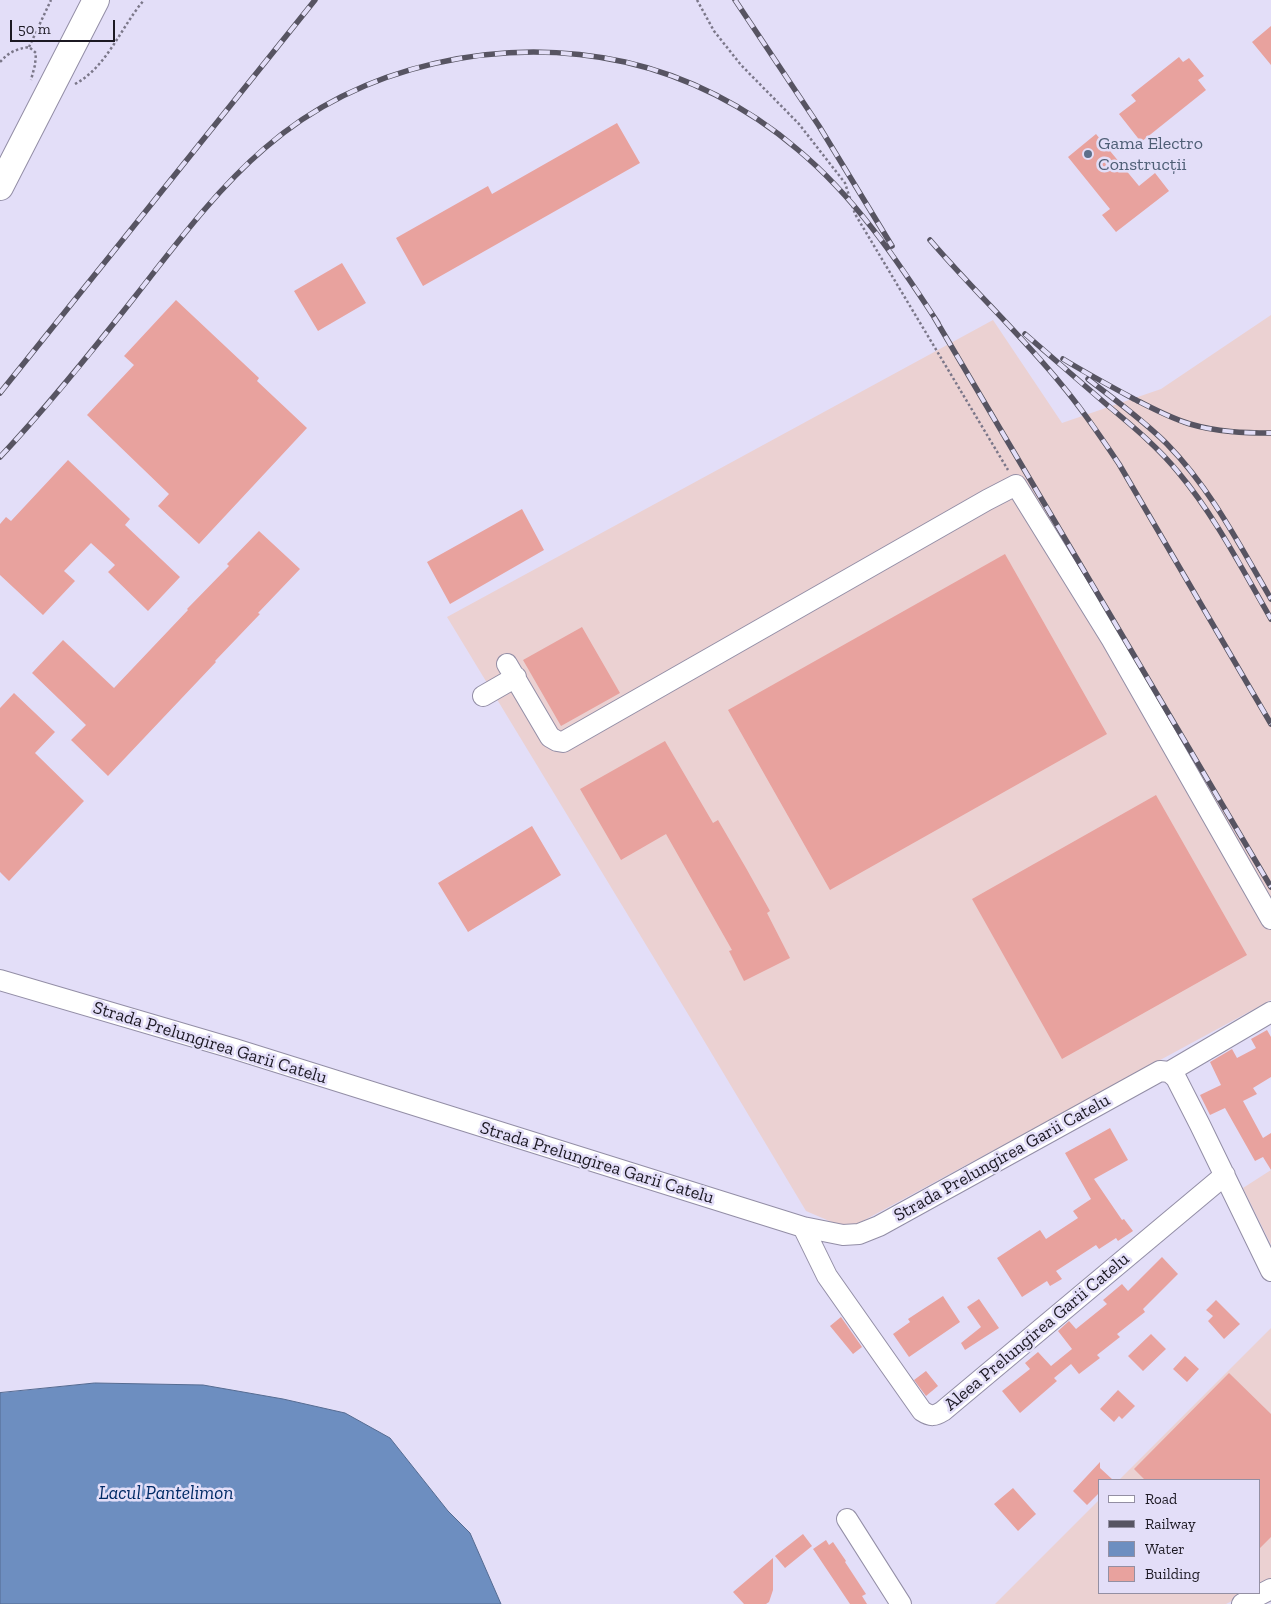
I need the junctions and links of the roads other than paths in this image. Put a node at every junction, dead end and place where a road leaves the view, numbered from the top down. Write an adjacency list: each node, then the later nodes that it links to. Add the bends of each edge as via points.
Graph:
1 (96, 0): 2 (main road)
2 (0, 187)
3 (483, 696): 4 (street, via 511,670 550,737 563,742 1016,485 1112,640)
4 (1271, 919)
5 (0, 980): 9 (street, Strada Prelungirea Garii Catelu, via 243,1051)
6 (1271, 1012): 7 (street, Strada Prelungirea Garii Catelu)
7 (1170, 1072): 8 (street); 9 (street, Strada Prelungirea Garii Catelu, via 1160,1071 879,1226 858,1234 843,1235)
8 (1225, 1175): 9 (street, Aleea Prelungirea Garii Catelu, via 935,1416 922,1411 833,1284); 10 (street)
9 (803, 1227)
10 (1271, 1271)
11 (847, 1519): 13 (street)
12 (1271, 1589): 14 (street)
13 (901, 1604)
14 (1242, 1604)

